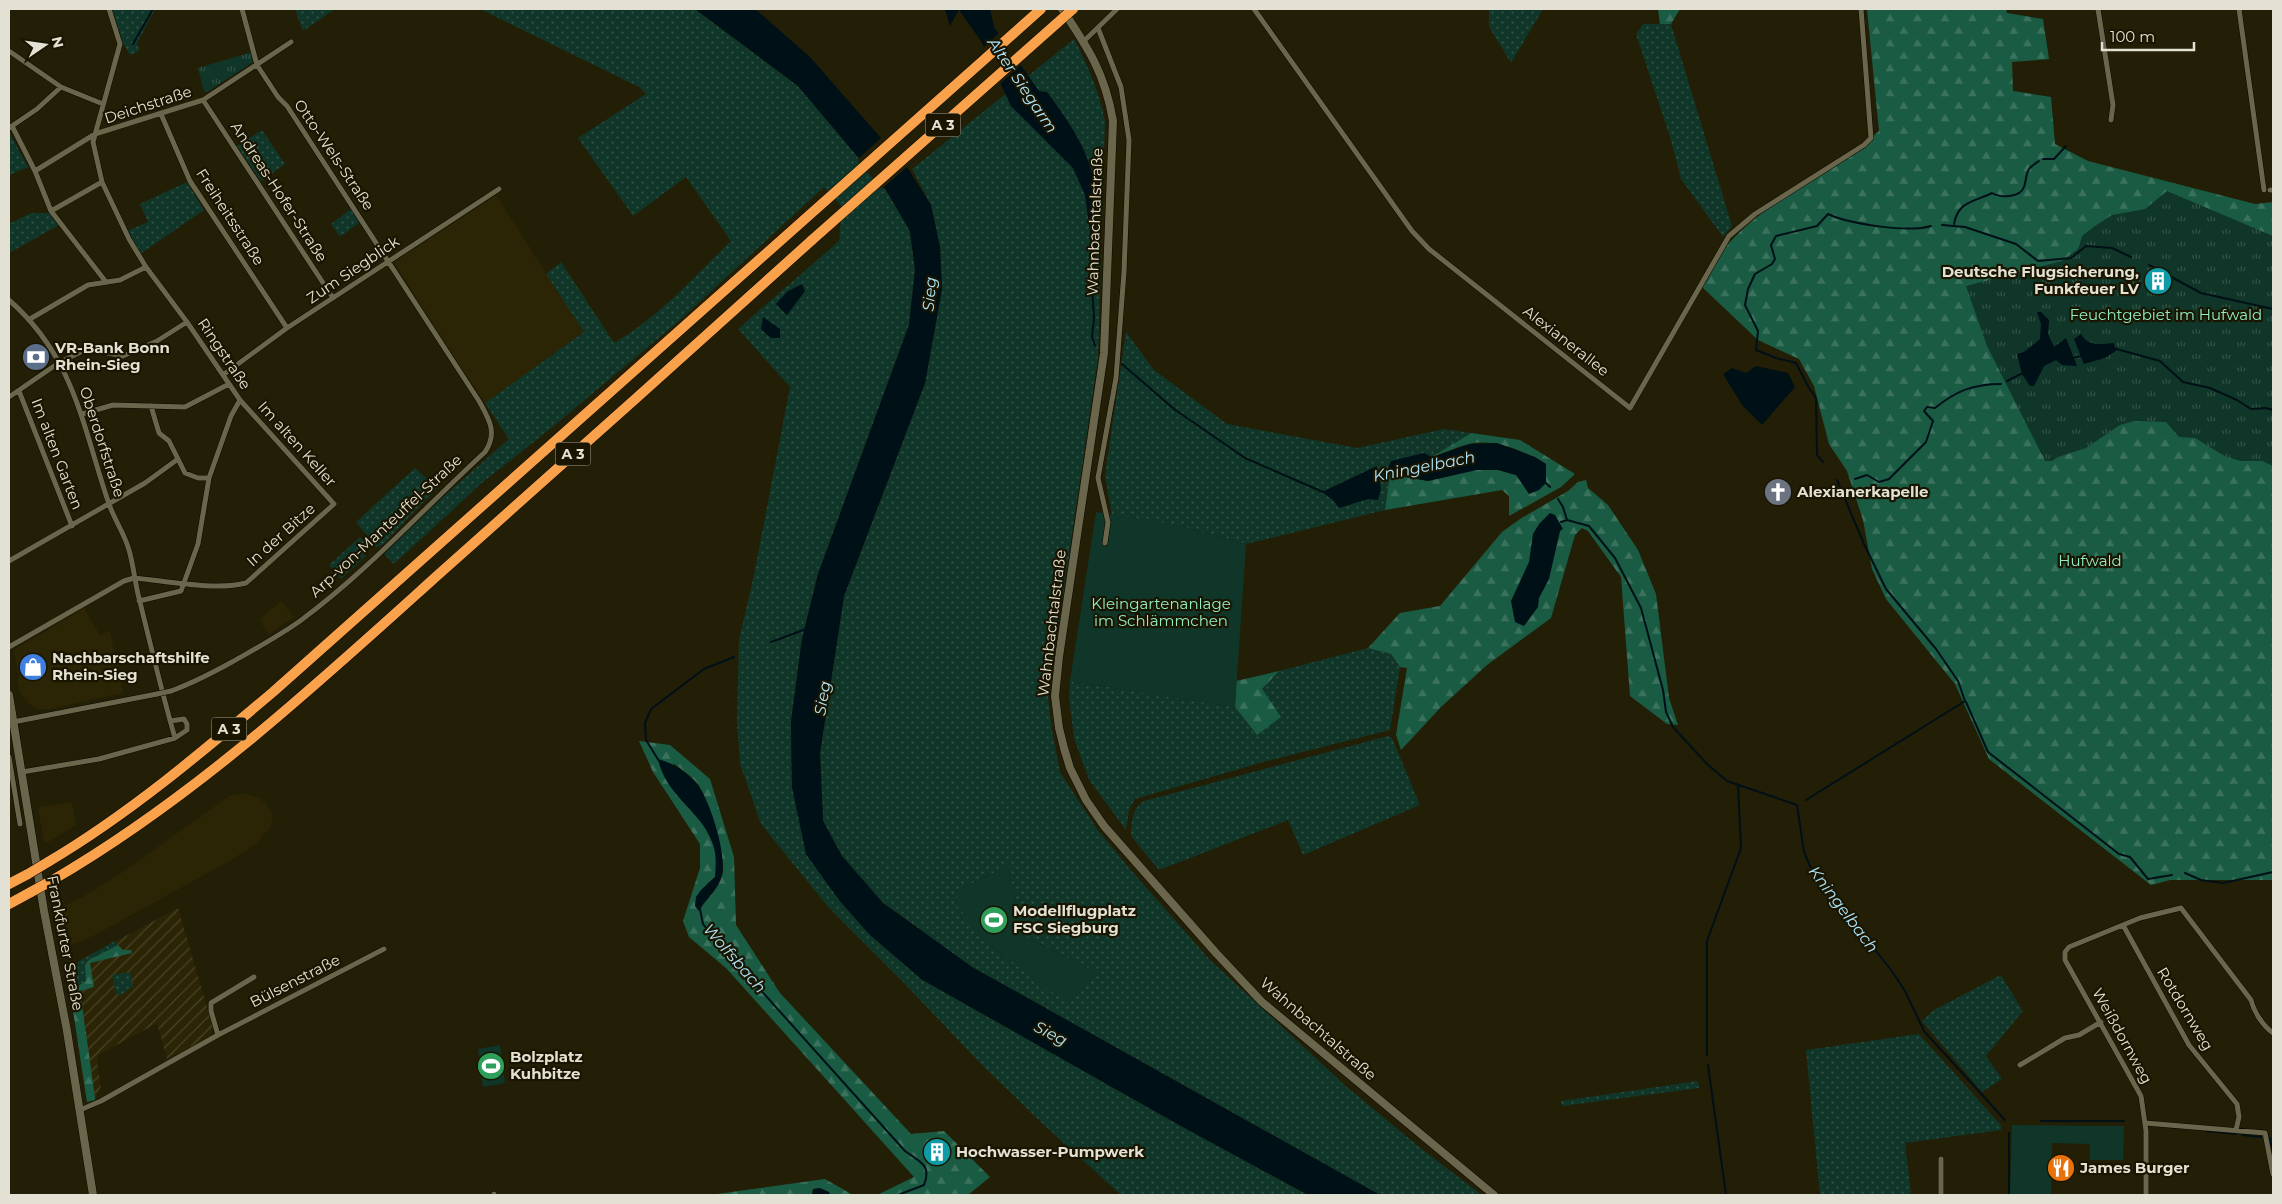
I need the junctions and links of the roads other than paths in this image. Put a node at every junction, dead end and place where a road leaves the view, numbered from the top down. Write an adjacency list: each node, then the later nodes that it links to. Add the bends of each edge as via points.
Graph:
1 (109, 9): 18 (street, Ringstraße, via 120,44)
2 (242, 9): 15 (street)
3 (1041, 9): 62 (highway, A 3, bridge, via 273,692 115,819)
4 (1062, 9): 12 (main road, Wahnbachtalstraße)
5 (1073, 9): 63 (highway, A 3, bridge, via 329,673 177,799 105,849)
6 (1117, 9): 11 (street)
7 (1254, 9): 8 (street, Alexianerallee, via 1412,232 1429,250 1630,408 1729,236 1756,214 1864,146 1871,138)
8 (1861, 9)
9 (2098, 9): 20 (street, via 2113,105)
10 (2239, 9): 26 (street)
11 (1098, 28): 12 (street); 49 (street, via 1121,87 1129,140 1116,378 1098,478 1108,522)
12 (1084, 41): 77 (main road, Wahnbachtalstraße, via 1101,73 1113,121 1104,353 1055,696 1059,728 1070,768 1104,826 1262,1002)
13 (291, 42): 15 (street, Deichstraße)
14 (9, 51): 16 (street)
15 (257, 65): 17 (street, Deichstraße); 28 (street, Otto-Wels-Straße)
16 (61, 87): 18 (street); 21 (street, via 38,109)
17 (203, 100): 19 (street, Deichstraße); 31 (street, Andreas-Hofer-Straße)
18 (104, 104): 22 (street, Ringstraße)
19 (161, 114): 22 (street, Deichstraße); 35 (street, Freiheitsstraße, via 190,181)
20 (2111, 120)
21 (11, 127): 23 (street)
22 (96, 134): 23 (street, Deichstraße); 24 (street, Ringstraße, via 93,142)
23 (35, 170): 27 (street)
24 (102, 182): 27 (street); 29 (street, Ringstraße)
25 (499, 189): 28 (street, Zum Siegblick)
26 (2264, 190)
27 (51, 211): 30 (street)
28 (389, 261): 31 (street, Zum Siegblick); 57 (street, Arp-von-Manteuffel-Straße, bridge, via 491,421 492,435 485,452 380,554 306,616 246,654 192,684 171,691)
29 (146, 267): 30 (street, via 120,280); 34 (street, Ringstraße)
30 (106, 282): 33 (street, via 88,285)
31 (333, 298): 35 (street, Zum Siegblick)
32 (9, 300): 33 (street, Oberdorfstraße)
33 (30, 319): 36 (street, Oberdorfstraße)
34 (187, 322): 36 (street, via 157,341 123,356 87,349); 37 (street, Ringstraße)
35 (287, 328): 37 (street, Zum Siegblick)
36 (60, 362): 39 (street); 43 (street, Oberdorfstraße)
37 (223, 375): 38 (street, Ringstraße)
38 (229, 384): 41 (street, Ringstraße); 42 (street, via 185,407)
39 (19, 391): 40 (street); 48 (street, Im alten Garten)
40 (9, 397)
41 (240, 400): 45 (street, Ringstraße); 47 (street, Im alten Keller)
42 (151, 406): 43 (street, via 113,405); 44 (street, via 159,432)
43 (82, 414): 46 (street, Oberdorfstraße)
44 (178, 459): 45 (street, via 185,473); 46 (street)
45 (209, 478): 52 (street, Ringstraße, via 198,544)
46 (109, 504): 48 (street); 51 (street, Oberdorfstraße, via 127,543)
47 (334, 504): 52 (street, In der Bitze, via 246,582 218,586)
48 (72, 526): 50 (street)
49 (1105, 543)
50 (9, 561)
51 (134, 578): 52 (street); 53 (street, Oberdorfstraße); 54 (street)
52 (183, 582): 53 (street, via 181,591)
53 (140, 602): 56 (street, Oberdorfstraße)
54 (9, 648)
55 (9, 695): 57 (main road, Frankfurter Straße)
56 (170, 721): 58 (street, Oberdorfstraße); 58 (street, via 184,720 187,724 187,730)
57 (13, 722): 60 (main road, Frankfurter Straße)
58 (175, 738): 60 (street, via 106,757)
59 (9, 757): 61 (street)
60 (22, 772): 71 (main road, Frankfurter Straße)
61 (20, 824)
62 (9, 884)
63 (9, 904)
64 (2123, 925): 67 (street, Weißdornweg, via 2069,947 2065,952 2066,960); 68 (street, via 2181,908); 73 (street, Rotdornweg, via 2189,1045 2236,1104 2239,1117)
65 (384, 949): 69 (street, Bülsenstraße)
66 (254, 977): 69 (street, Bülsenstraße, via 211,1003)
67 (2101, 1022): 70 (street, via 2079,1035 2065,1038); 72 (street, Weißdornweg, via 2141,1096)
68 (2273, 1032)
69 (218, 1035): 71 (street, Bülsenstraße)
70 (2020, 1065)
71 (80, 1110): 76 (main road, Frankfurter Straße)
72 (2145, 1123): 73 (street); 79 (street, Weißdornweg)
73 (2236, 1130): 75 (street, via 2265,1133)
74 (1941, 1159): 78 (street)
75 (2273, 1174)
76 (93, 1195)
77 (1494, 1195)
78 (1941, 1195)
79 (2146, 1195)

